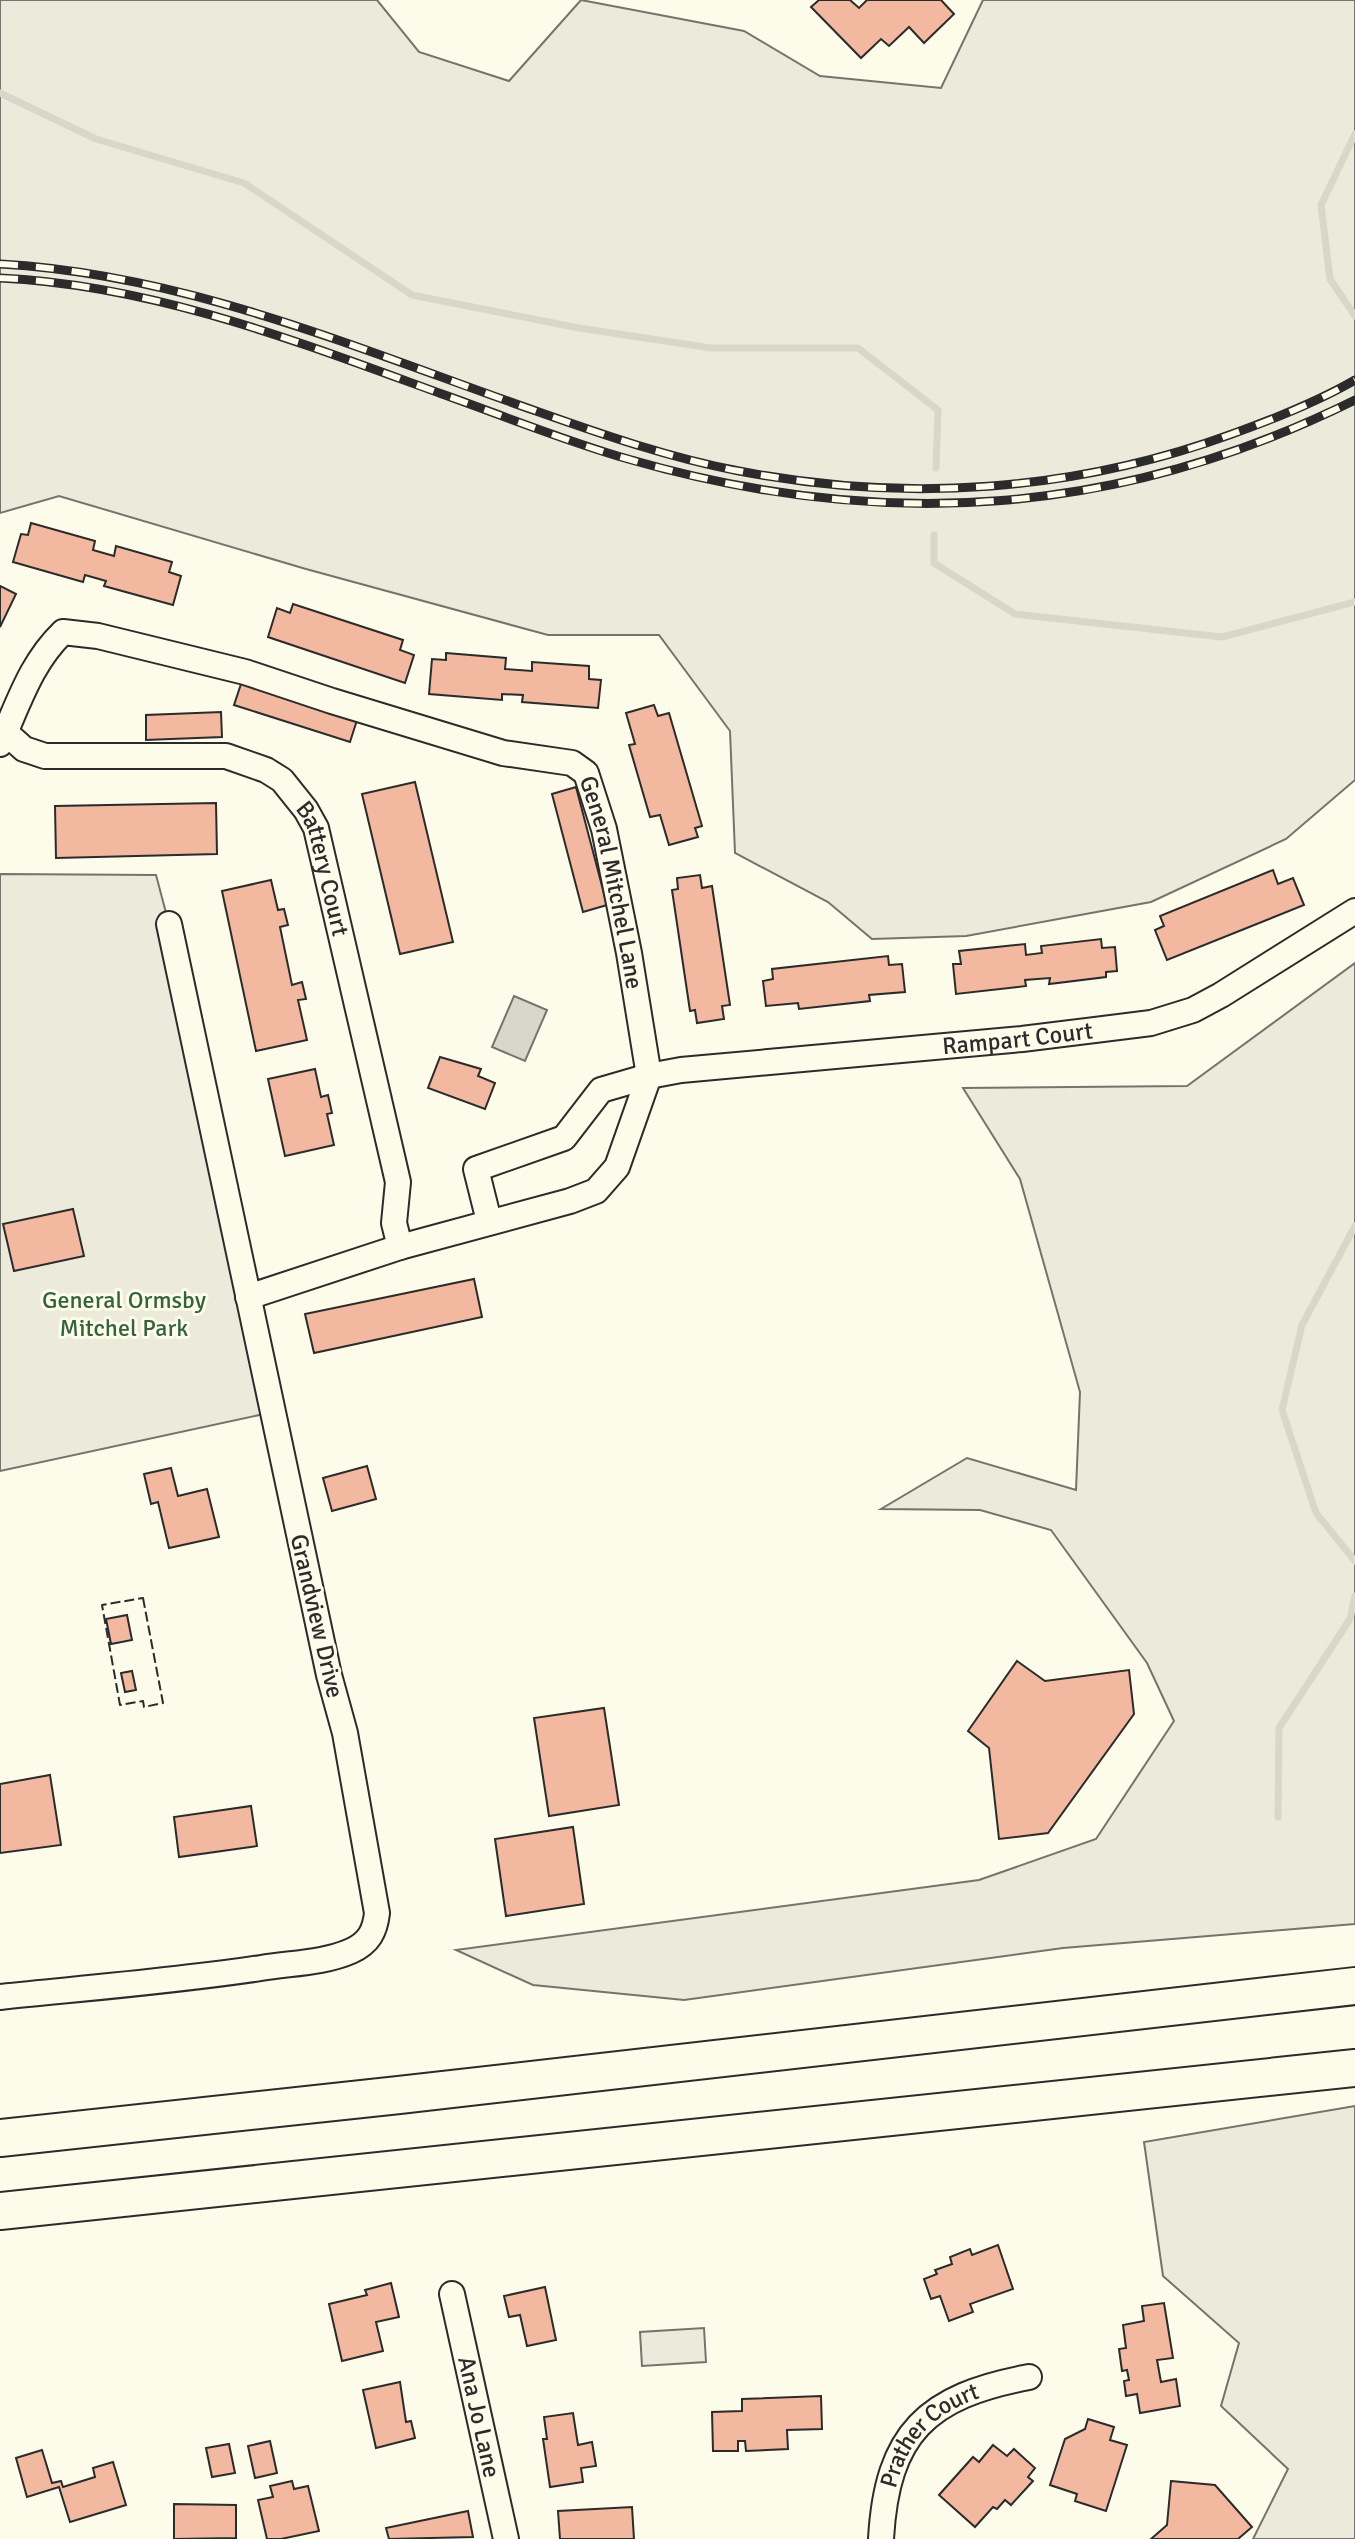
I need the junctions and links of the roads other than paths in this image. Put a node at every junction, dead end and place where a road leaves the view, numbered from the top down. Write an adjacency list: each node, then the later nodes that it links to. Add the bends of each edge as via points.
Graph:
1 (3, 738): 4 (street, General Mitchel Lane, via 45,650 63,632 245,672 503,753 572,763 586,773 604,829); 6 (street, Battery Court, via 45,756 226,756 282,780 306,810 316,828 398,1182 394,1223)
2 (1355, 911): 4 (street, Rampart Court, via 1221,995 1151,1023)
3 (169, 924): 7 (street, Grandview Drive)
4 (649, 1076): 5 (street, General Mitchel Lane, via 617,1167 596,1191); 5 (street, Rampart Court, via 601,1090 564,1138 476,1169)
5 (489, 1221): 6 (street, General Mitchel Lane)
6 (400, 1247): 7 (street, General Mitchel Lane)
7 (248, 1297): 9 (street, Grandview Drive, via 345,1733 377,1913 375,1930 354,1950 332,1957)
8 (1355, 1986): 11 (highway)
9 (0, 1997)
10 (1355, 2068): 12 (highway)
11 (0, 2138)
12 (100, 2200): 13 (highway); 14 (highway)
13 (0, 2211)
14 (0, 2223)
15 (452, 2294): 17 (street, Ana Jo Lane)
16 (1029, 2377): 18 (street, Prather Court, via 957,2397 919,2425 890,2473)
17 (506, 2539)
18 (881, 2539)

